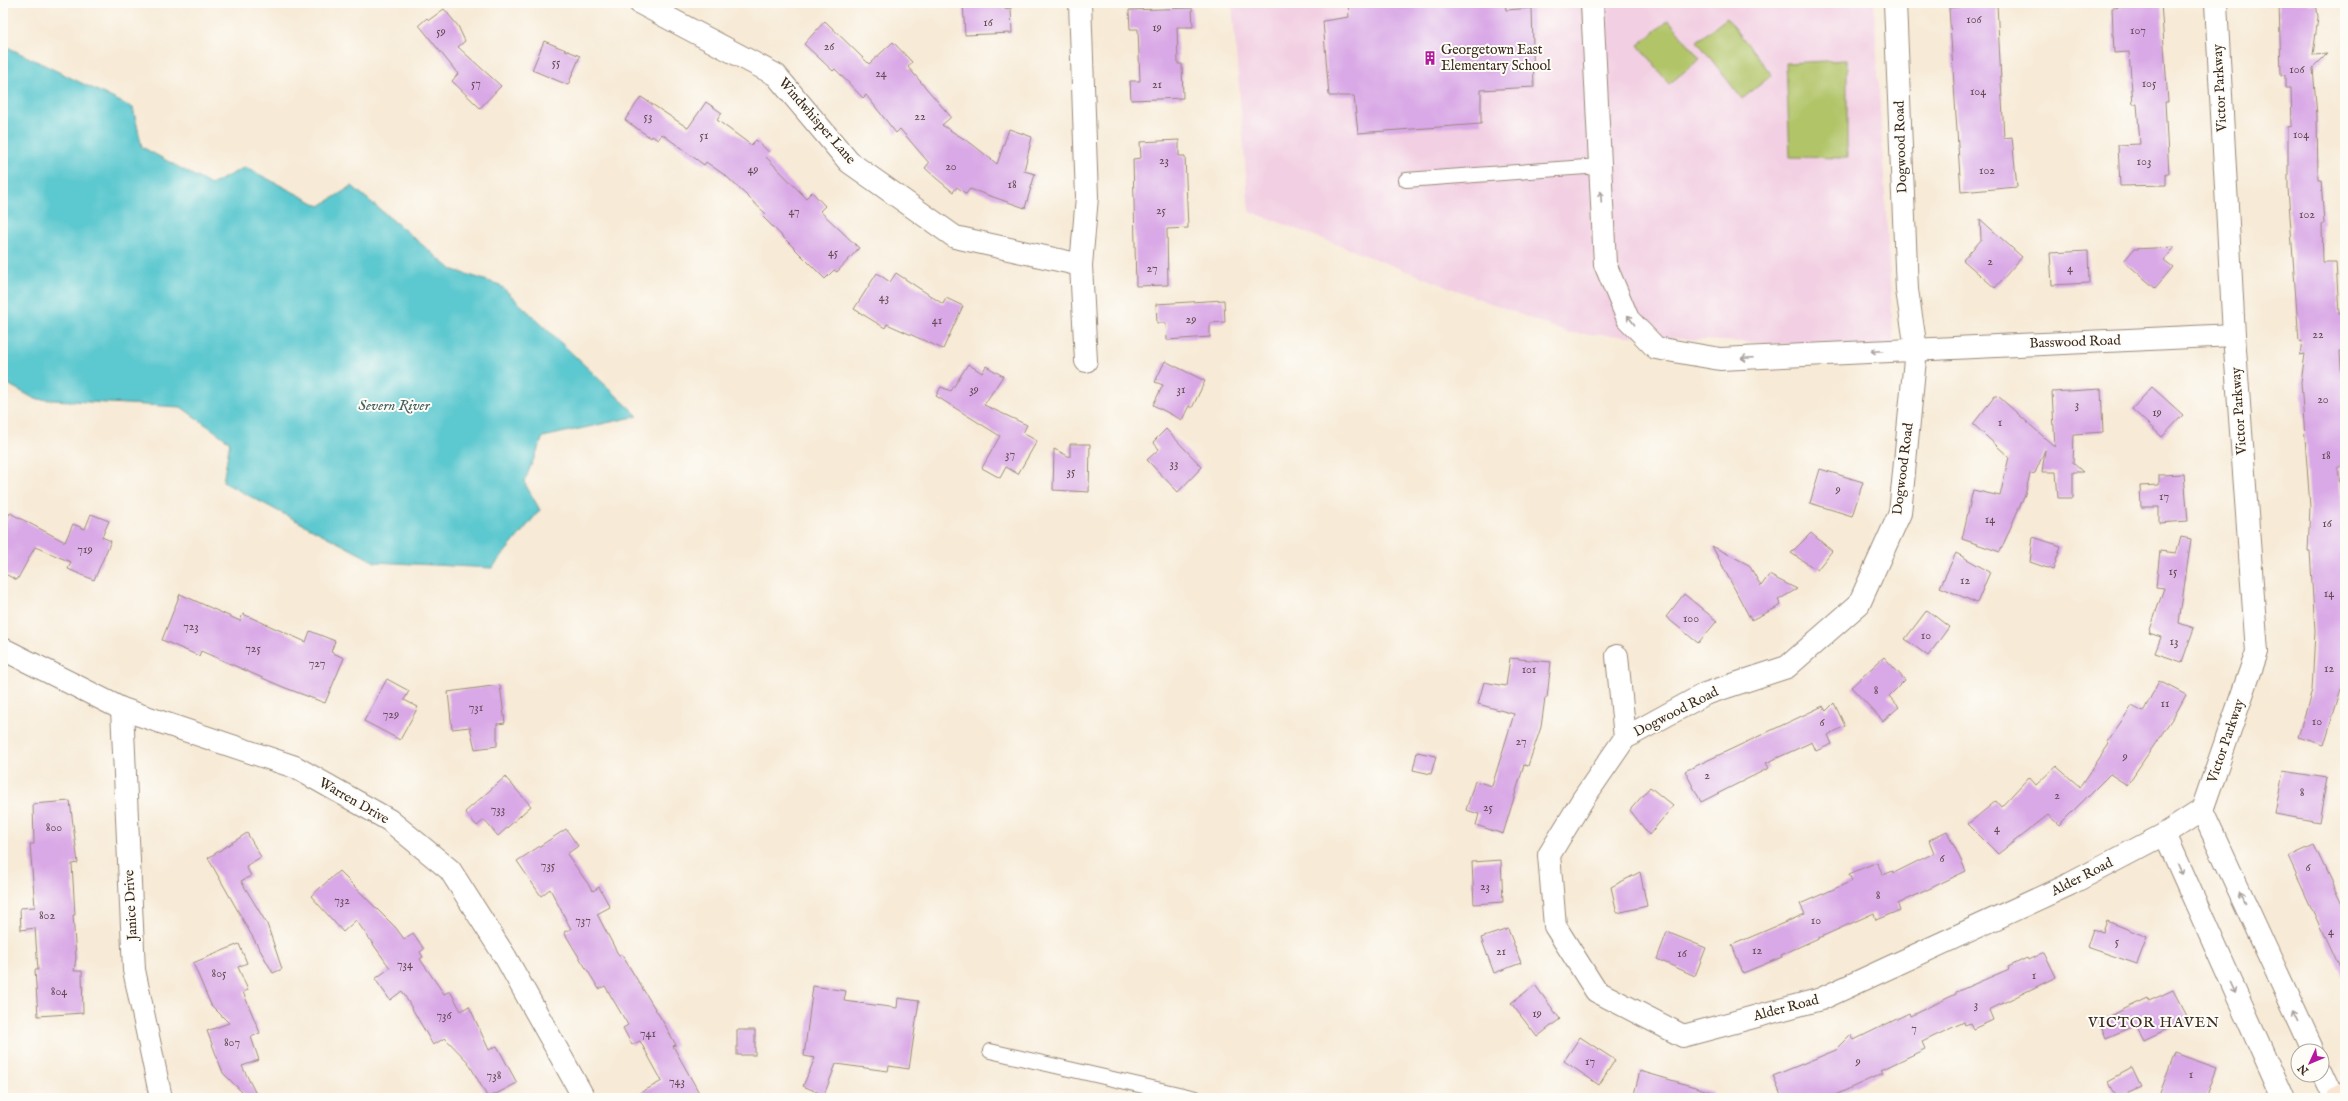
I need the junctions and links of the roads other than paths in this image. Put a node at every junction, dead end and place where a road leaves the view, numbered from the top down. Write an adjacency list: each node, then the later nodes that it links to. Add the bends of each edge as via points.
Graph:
1 (640, 3): 8 (street, Windwhisper Lane, via 776,75 850,162 955,237)
2 (1080, 3): 8 (street, via 1087,197)
3 (1592, 3): 6 (street, Basswood Road)
4 (1895, 3): 10 (street, Dogwood Road, via 1908,290)
5 (2216, 3): 9 (street, Victor Parkway)
6 (1600, 166): 7 (lane); 10 (street, Basswood Road, one-way to 6, via 1720,359 1656,348 1628,320 1604,264)
7 (1406, 180)
8 (1081, 265): 11 (street)
9 (2234, 335): 10 (street, Basswood Road); 17 (street, Victor Parkway, via 2257,652)
10 (1916, 349): 15 (street, Dogwood Road, via 1900,513 1859,604 1786,667 1705,694)
11 (1086, 361)
12 (3, 648): 14 (street, Warren Drive)
13 (1617, 656): 15 (street)
14 (122, 709): 23 (street, Janice Drive, via 134,970); 24 (street, Warren Drive, via 295,767 388,820 450,870 506,958)
15 (1625, 738): 16 (street, Dogwood Road)
16 (1583, 799): 18 (street, Alder Road, via 1550,855 1555,926 1596,991 1682,1036 1821,999 2070,884)
17 (2202, 810): 18 (street); 19 (street, one-way to 17)
18 (2165, 834): 26 (street, one-way to 26)
19 (2309, 1043)
20 (990, 1051): 25 (lane)
21 (2328, 1083): 27 (street)
22 (2345, 1094): 27 (main road)
23 (161, 1098)
24 (584, 1098)
25 (1196, 1098)
26 (2283, 1098)
27 (2335, 1098)

